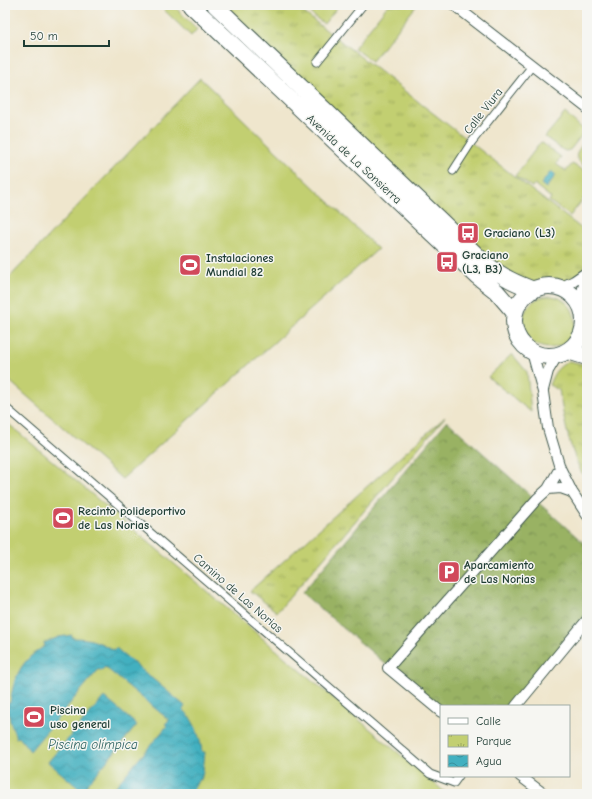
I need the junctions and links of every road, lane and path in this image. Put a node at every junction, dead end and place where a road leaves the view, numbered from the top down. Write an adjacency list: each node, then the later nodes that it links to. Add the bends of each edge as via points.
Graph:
1 (191, 5): 13 (main road, Avenida de La Sonsierra, via 477,276 496,291)
2 (214, 5): 11 (main road, Avenida de La Sonsierra, via 488,265 514,283)
3 (363, 5): 5 (street)
4 (454, 5): 6 (street)
5 (318, 62)
6 (532, 66): 7 (street); 8 (street, Calle Viura, via 471,143)
7 (587, 108)
8 (453, 171)
9 (587, 273): 10 (street); 12 (street)
10 (560, 288): 11 (main road, via 547,286); 12 (main road, via 572,294)
11 (534, 290): 13 (main road, via 519,303)
12 (580, 304): 14 (main road)
13 (515, 313): 15 (main road, via 517,335)
14 (586, 327): 16 (main road, via 576,344)
15 (532, 352): 16 (main road, via 544,356); 18 (street)
16 (562, 353): 17 (main road); 18 (street, via 548,371)
17 (587, 357)
18 (543, 392): 20 (street, via 548,428)
19 (5, 407): 27 (street, Camino de Las Norias, via 430,774 454,783)
20 (560, 468): 21 (street); 22 (street)
21 (548, 489): 22 (street, via 561,488); 26 (street, via 388,668)
22 (572, 492): 23 (street)
23 (587, 515)
24 (587, 620): 25 (street)
25 (517, 705)
26 (440, 711)
27 (458, 777)
28 (521, 777): 29 (street)
29 (544, 794)

